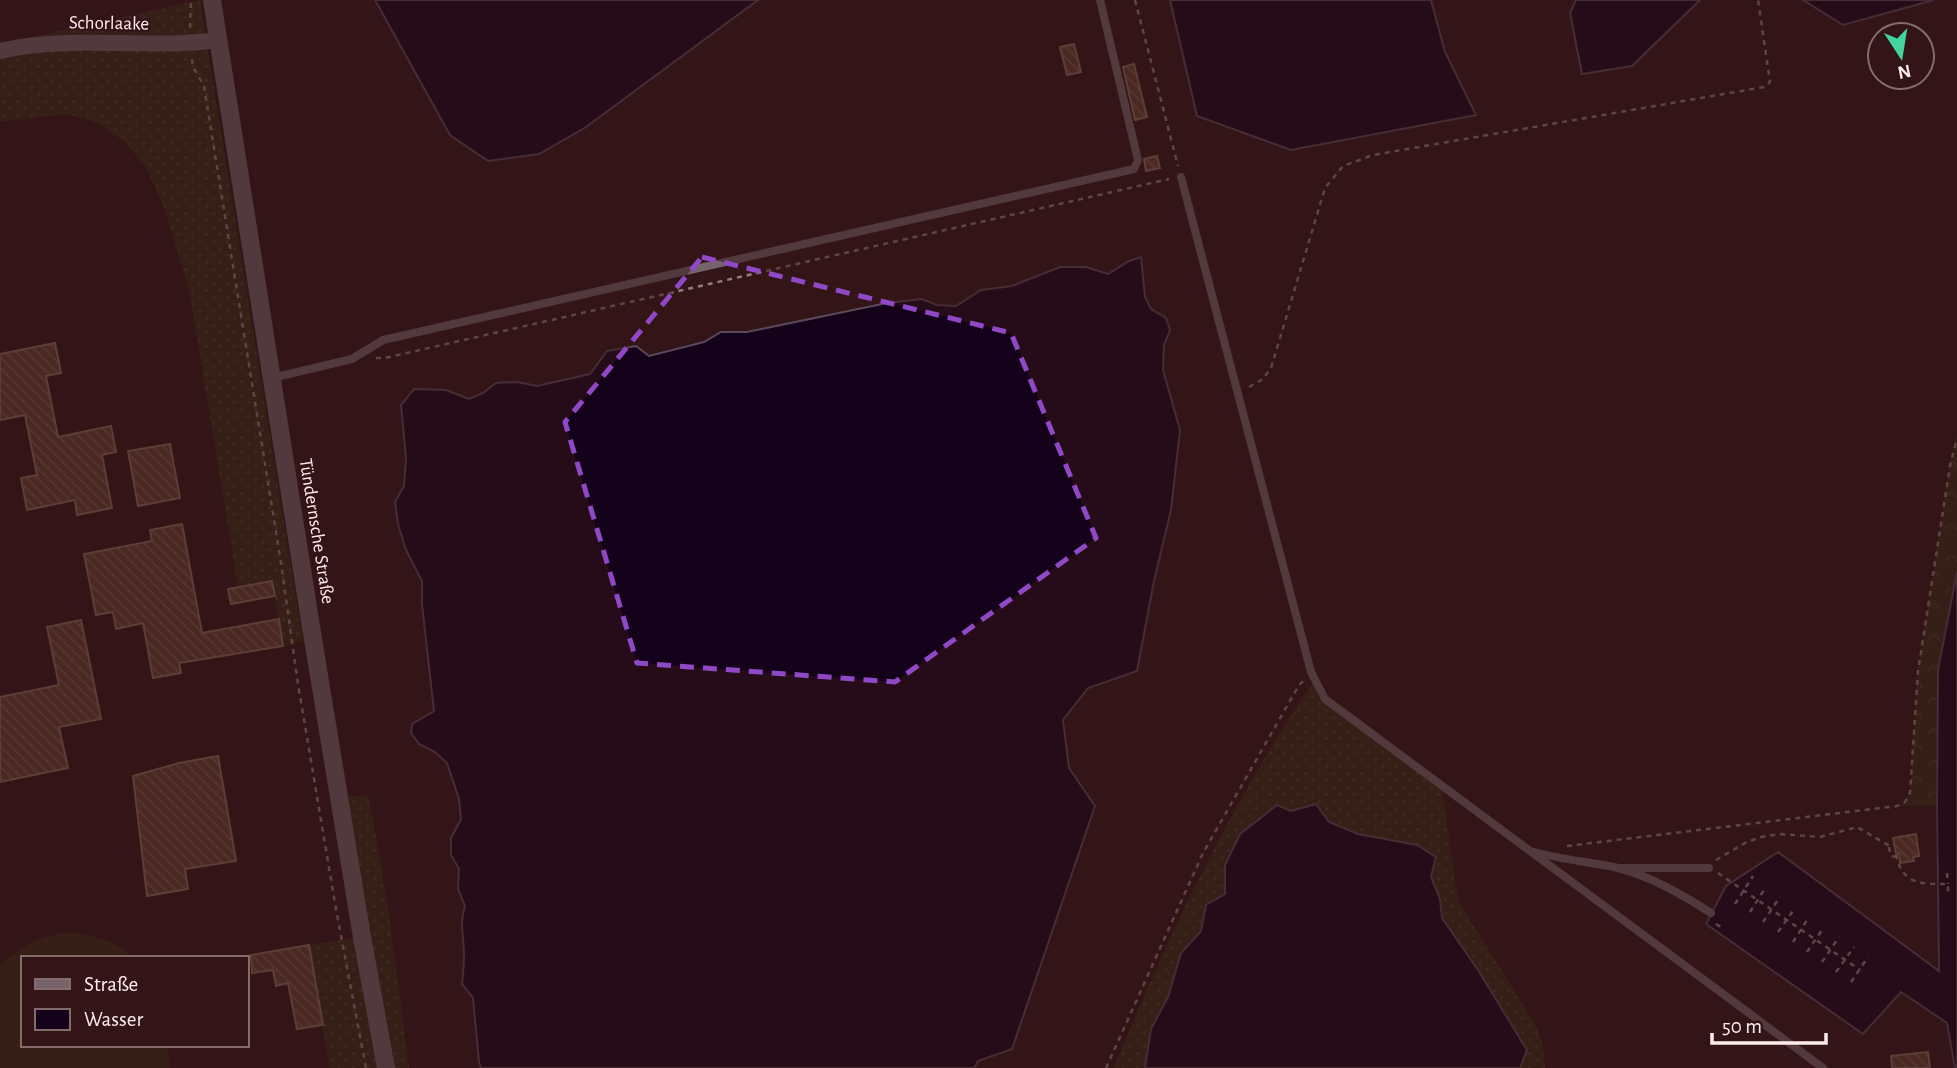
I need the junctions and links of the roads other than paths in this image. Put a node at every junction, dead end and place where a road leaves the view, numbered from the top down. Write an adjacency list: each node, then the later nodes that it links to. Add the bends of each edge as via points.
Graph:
1 (212, 0): 3 (street, Tündernsche Straße)
2 (1100, 0): 6 (lane, via 1138,160 1134,169 383,340 352,359)
3 (218, 40): 4 (street, Schorlaake, via 190,44 56,42); 6 (street, Tündernsche Straße)
4 (0, 51)
5 (1181, 177): 7 (lane, via 1311,672 1325,699)
6 (272, 378): 11 (street, Tündernsche Straße)
7 (1529, 851): 8 (lane); 12 (lane)
8 (1616, 868): 9 (lane); 10 (lane, via 1663,885)
9 (1709, 868)
10 (1711, 913)
11 (386, 1068)
12 (1823, 1068)

